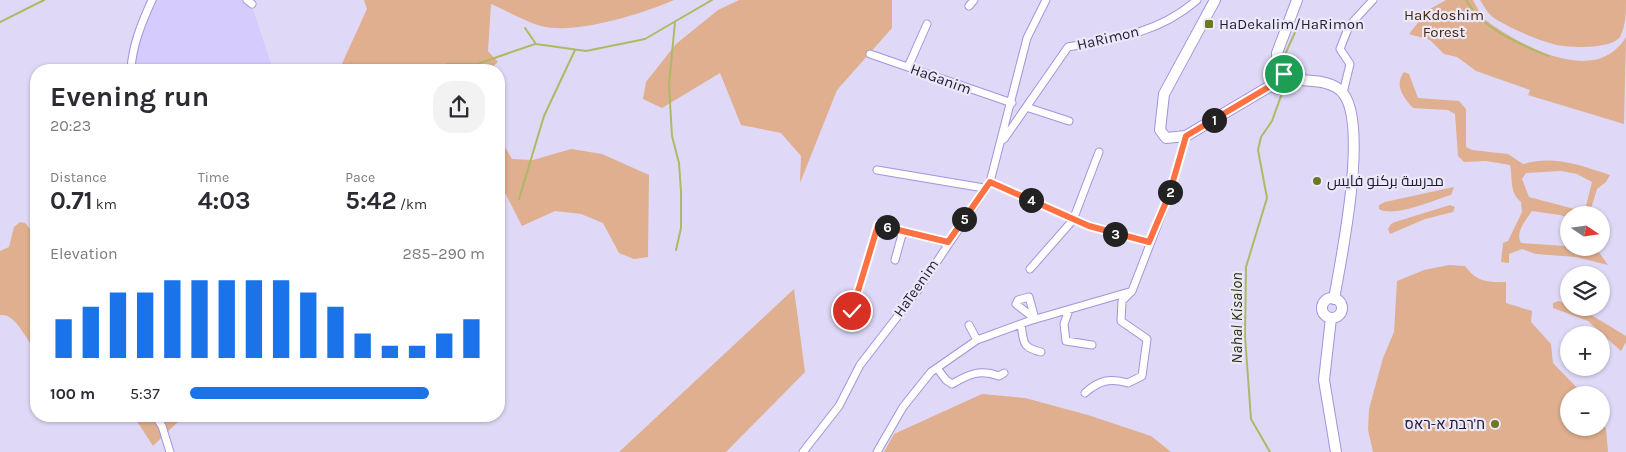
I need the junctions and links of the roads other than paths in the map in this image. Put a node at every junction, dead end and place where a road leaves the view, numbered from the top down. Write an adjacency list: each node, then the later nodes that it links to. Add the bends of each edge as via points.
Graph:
1 (152, 0): 9 (street, via 140,26)
2 (1046, 0): 15 (street, HaTeenim, via 1027,38)
3 (1198, 0): 16 (street, HaRimon, via 1180,15 1132,35 1068,47)
4 (1215, 0): 18 (main road, via 1164,94 1160,130 1166,138)
5 (1297, 0): 11 (main road, via 1277,53)
6 (1373, 0): 14 (street, via 1349,26 1340,49 1350,64)
7 (927, 24): 10 (street)
8 (870, 54): 10 (street, HaGanim)
9 (132, 64)
10 (908, 67): 15 (street, HaGanim)
11 (1277, 73): 12 (main road); 13 (main road, via 1271,79)
12 (1288, 79): 13 (main road, via 1283,89); 14 (main road, via 1326,84)
13 (1272, 85): 18 (main road)
14 (1343, 93): 45 (main road, via 1353,119 1353,170 1334,299 1341,310 1338,316 1331,318 1324,380)
15 (1012, 103): 19 (street, HaTeenim)
16 (1026, 107): 17 (street); 19 (street, HaRimon)
17 (1070, 121)
18 (1186, 136): 27 (street, via 1169,195)
19 (1000, 145): 22 (street, HaTeenim)
20 (1099, 152): 24 (street)
21 (877, 170): 23 (street)
22 (990, 182): 23 (street, HaTeenim); 24 (street)
23 (984, 188): 26 (street, HaTeenim)
24 (1073, 220): 27 (street, via 1122,237); 29 (street)
25 (903, 231): 26 (street); 28 (street); 32 (street, via 878,225)
26 (948, 242): 43 (street, HaTeenim, via 918,290 860,365 840,406)
27 (1149, 242): 30 (street)
28 (895, 260)
29 (1030, 269)
30 (1132, 291): 31 (street); 40 (street, via 1122,301 1121,321 1147,339 1142,376 1128,383 1114,379 1096,382)
31 (1069, 310): 33 (street); 36 (street, via 1064,324 1066,341)
32 (852, 311)
33 (1021, 324): 35 (street); 37 (street, via 1025,345)
34 (969, 325): 35 (street)
35 (977, 340): 38 (street)
36 (1092, 345)
37 (1041, 352)
38 (937, 368): 39 (street, via 952,384 972,373 982,371 999,376); 44 (street, via 903,407)
39 (1004, 373)
40 (1085, 393)
41 (159, 422): 42 (street)
42 (170, 452)
43 (803, 452)
44 (877, 452)
45 (1336, 452)

